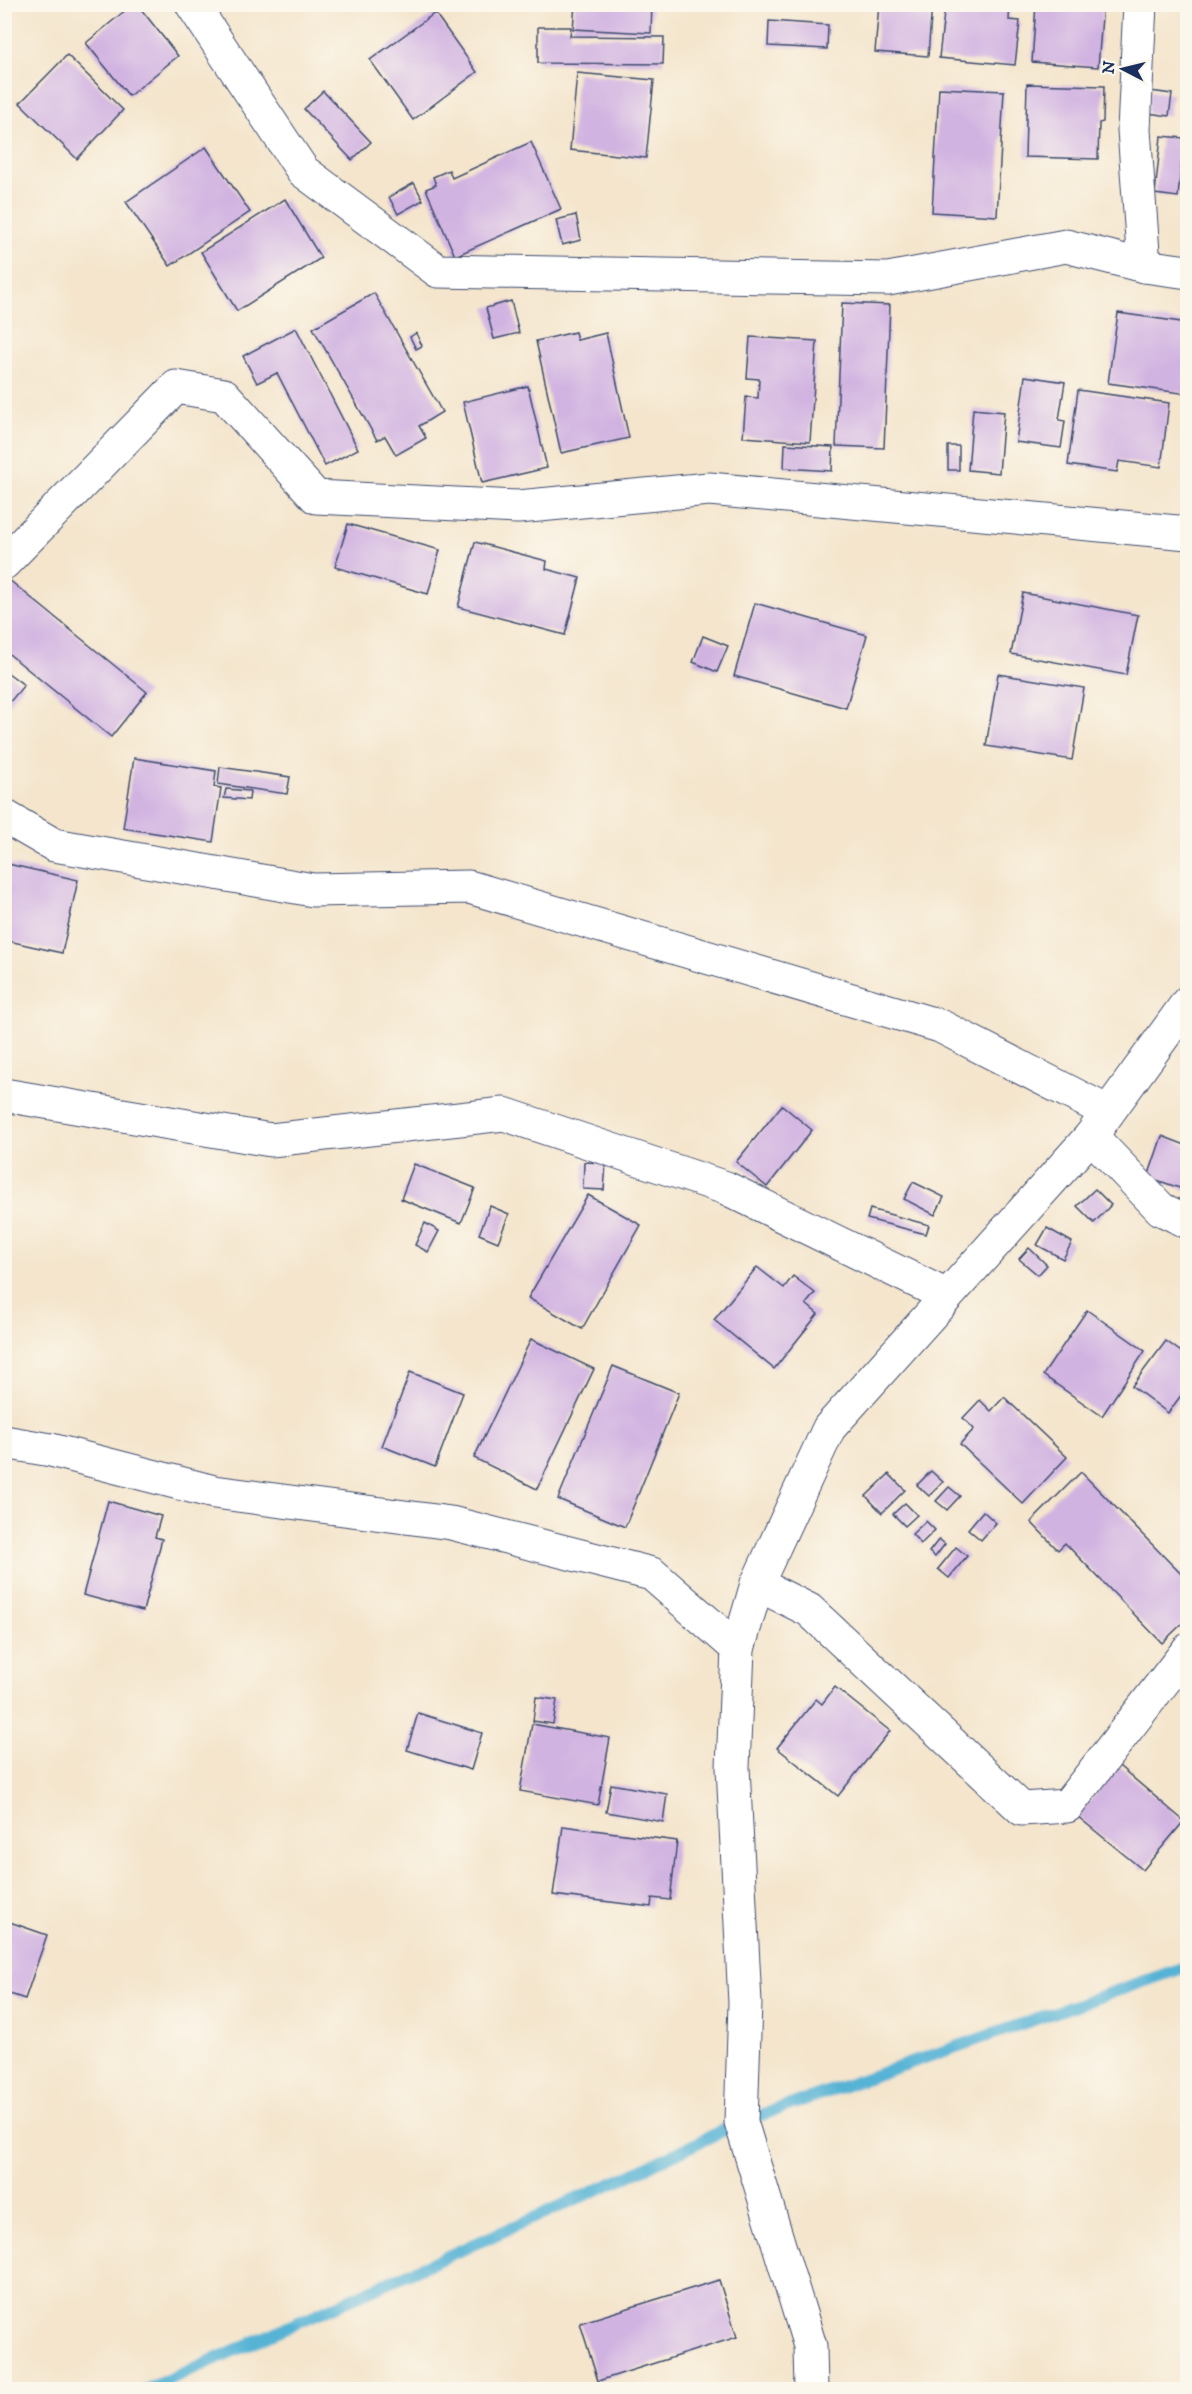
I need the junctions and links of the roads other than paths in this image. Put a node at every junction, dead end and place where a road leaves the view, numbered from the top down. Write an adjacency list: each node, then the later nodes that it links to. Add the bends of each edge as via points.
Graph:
1 (192, 4): 3 (street, via 303,171 438,271 888,279 1066,246)
2 (1140, 4): 3 (street, via 1134,130)
3 (1144, 266): 4 (street)
4 (1188, 272)
5 (1188, 533): 6 (street, via 709,489 518,507 316,497 224,395 176,387)
6 (4, 563)
7 (4, 816): 10 (street, via 54,845 313,890 469,887 940,1026)
8 (1188, 1002): 10 (street)
9 (4, 1095): 12 (street, via 271,1140 504,1114 726,1188)
10 (1099, 1124): 11 (street, via 1161,1209); 12 (street)
11 (1188, 1222)
12 (947, 1296): 14 (street, via 829,1428)
13 (4, 1442): 15 (street, via 51,1450 214,1492 451,1523 652,1574)
14 (757, 1584): 15 (street); 16 (street, via 809,1610 1022,1809 1066,1806)
15 (738, 1649): 17 (street, via 733,1767 745,2003 741,2122 810,2346)
16 (1188, 1650)
17 (811, 2390)

